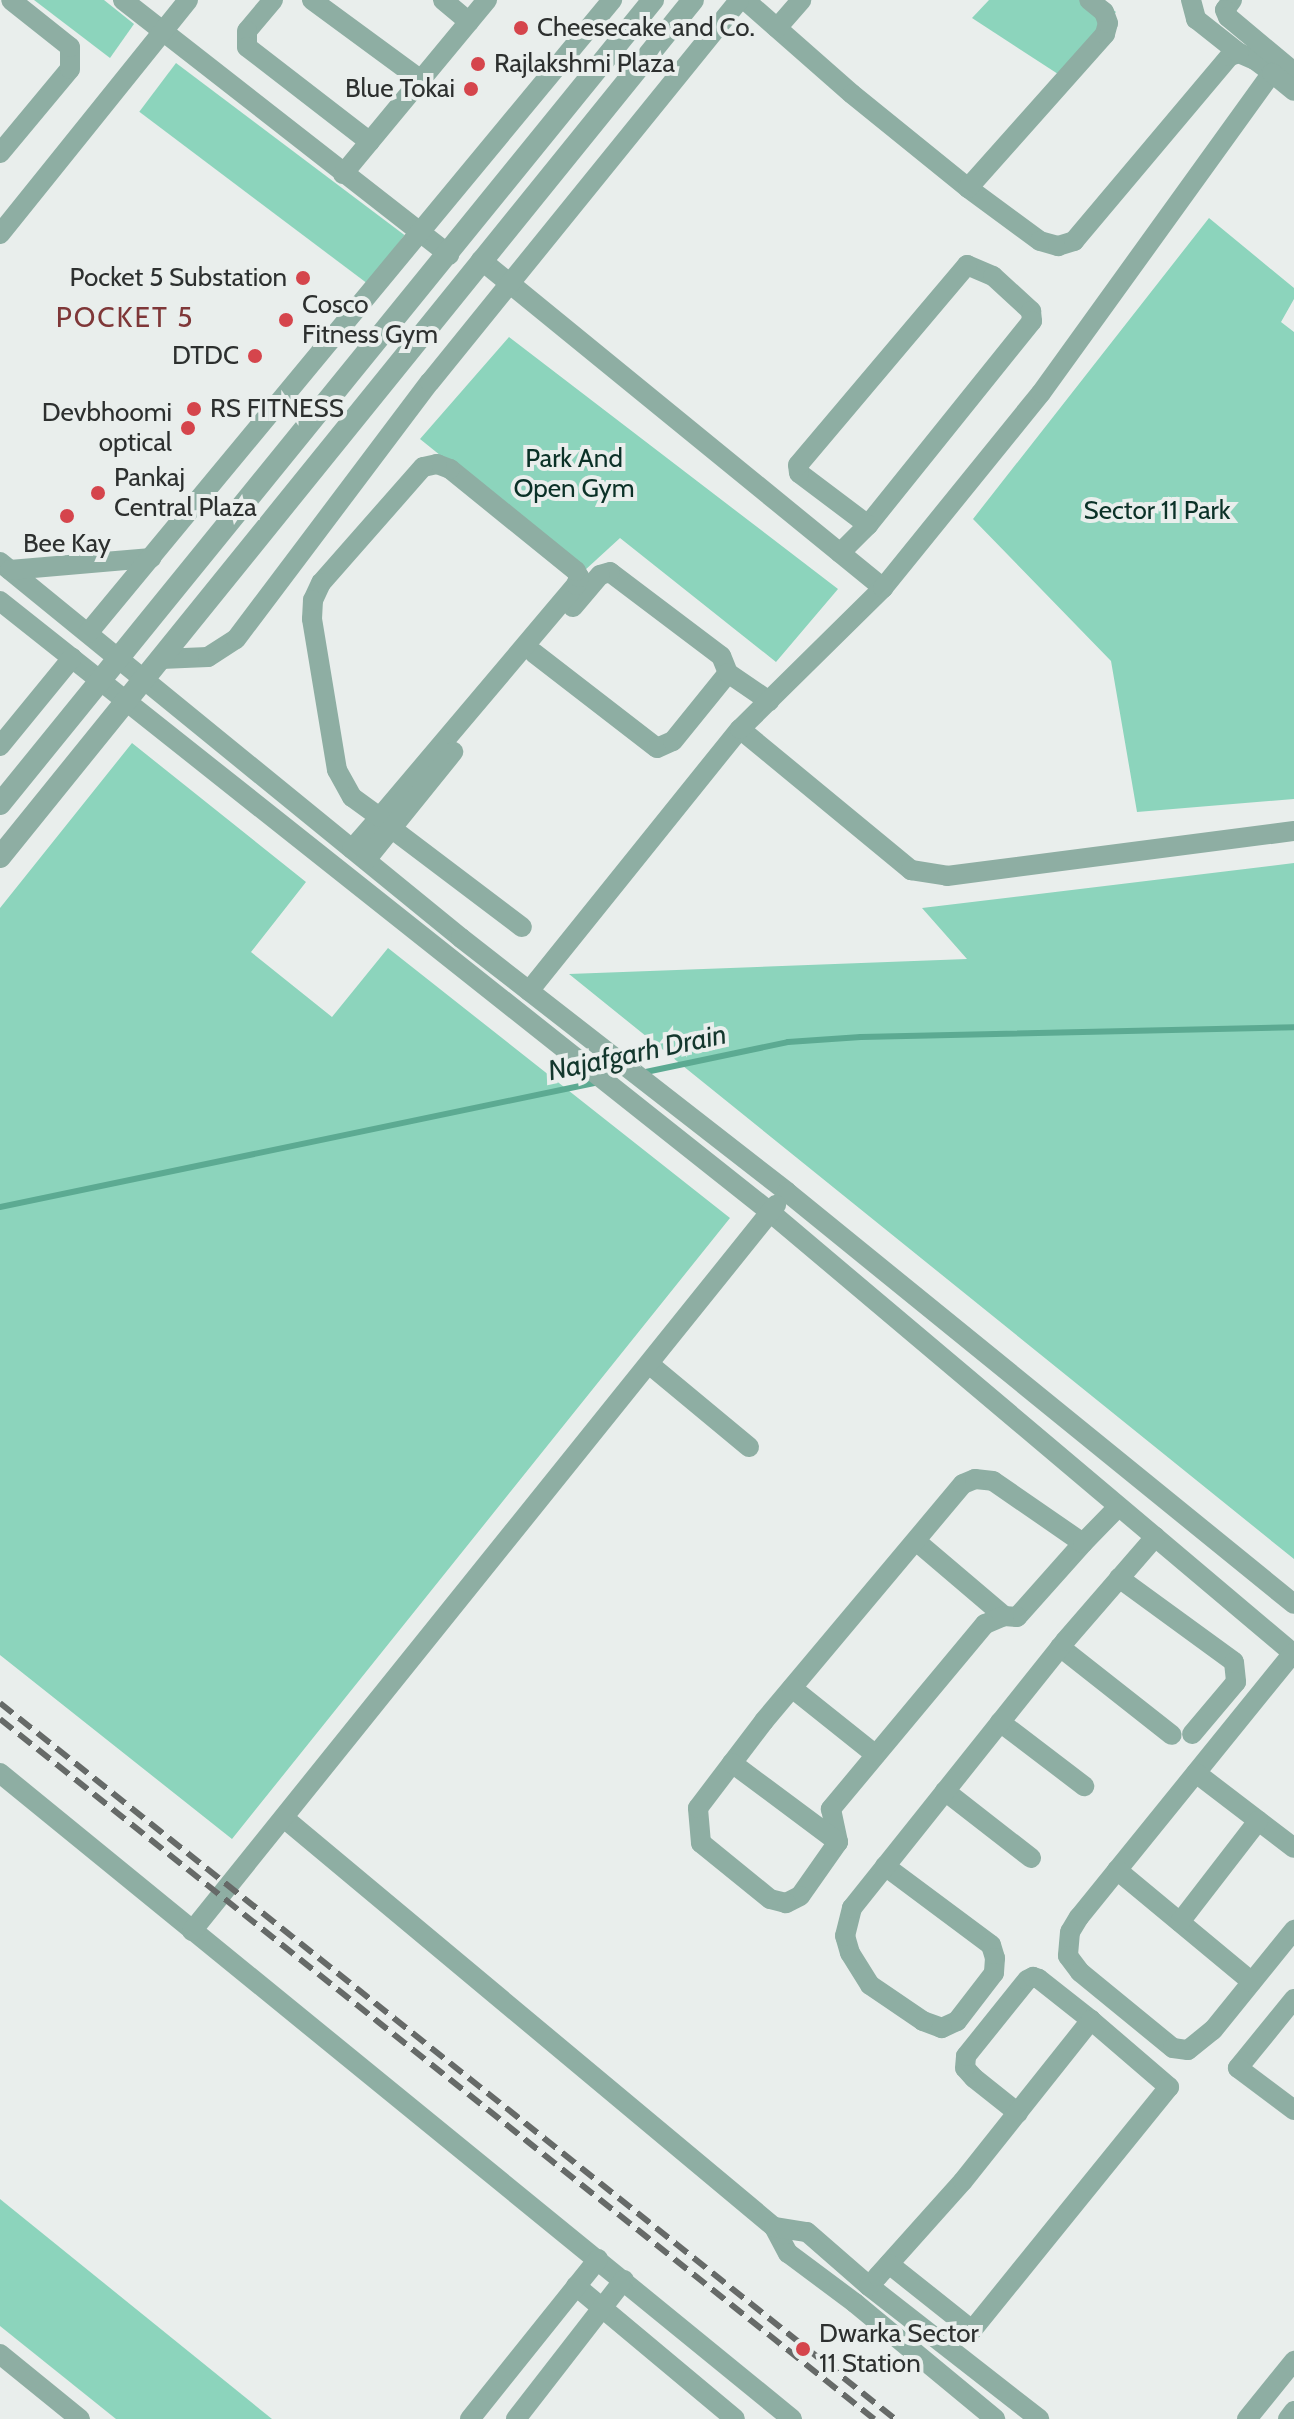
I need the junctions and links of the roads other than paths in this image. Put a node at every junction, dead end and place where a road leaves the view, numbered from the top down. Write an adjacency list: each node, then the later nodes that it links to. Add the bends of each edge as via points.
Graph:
1 (11, 0): 25 (street, via 70,47 70,69)
2 (123, 0): 18 (street)
3 (188, 0): 18 (street)
4 (273, 0): 24 (street, via 247,31 247,47)
5 (312, 0): 22 (street)
6 (443, 0): 16 (street)
7 (487, 0): 16 (street)
8 (612, 0): 29 (street)
9 (653, 0): 30 (street)
10 (693, 0): 31 (street)
11 (742, 0): 17 (street); 32 (street)
12 (801, 0): 17 (street)
13 (1089, 0): 27 (street, via 1104,12 1105,34)
14 (1191, 0): 19 (street, via 1196,19)
15 (1232, 0): 20 (street, via 1225,10 1228,17)
16 (469, 22): 22 (street)
17 (777, 28): 27 (street)
18 (163, 32): 26 (street); 28 (street)
19 (1239, 53): 21 (street); 27 (street, via 1230,56 1074,241 1058,246 1040,241)
20 (1294, 72)
21 (1272, 73): 23 (street); 37 (street, via 1041,393)
22 (421, 80): 24 (street)
23 (1294, 91)
24 (370, 142): 26 (street)
25 (0, 153)
26 (343, 174): 29 (street)
27 (968, 188)
28 (1, 232)
29 (419, 234): 30 (street); 35 (street)
30 (449, 255): 42 (street)
31 (481, 260): 32 (street); 43 (street)
32 (510, 284): 34 (street); 43 (street, via 236,639 208,657)
33 (868, 525): 33 (street, via 796,469 967,265 993,276 1031,311 1032,321); 34 (street)
34 (840, 553): 37 (street)
35 (151, 558): 36 (street); 39 (street)
36 (5, 566): 39 (street)
37 (883, 588): 48 (street)
38 (0, 601): 41 (street)
39 (88, 633): 42 (street)
40 (534, 653): 44 (street, via 657,748 673,741); 44 (street, via 600,575 610,572 721,656); 52 (street)
41 (72, 658): 46 (street); 50 (street)
42 (121, 658): 45 (street); 46 (street)
43 (161, 659): 45 (street)
44 (728, 673): 48 (street)
45 (145, 679): 47 (street); 54 (street)
46 (101, 682): 47 (street); 51 (street)
47 (126, 700): 55 (street); 59 (street)
48 (769, 701): 49 (street)
49 (740, 729): 53 (street, via 911,870 947,876); 57 (street)
50 (0, 746)
51 (0, 804)
52 (386, 822): 52 (street, via 352,797 337,770 313,600 321,583 423,467 437,464 450,469 579,577); 54 (street); 56 (street)
53 (1294, 831)
54 (359, 854): 57 (street)
55 (0, 857)
56 (522, 927)
57 (529, 991): 58 (street)
58 (787, 1192): 59 (street); 67 (street)
59 (770, 1212): 60 (street); 62 (street)
60 (649, 1364): 61 (street); 79 (street)
61 (749, 1447)
62 (1118, 1507): 63 (street); 65 (street)
63 (1155, 1537): 66 (street); 70 (street)
64 (916, 1541): 65 (street, via 963,1484 975,1479 993,1481); 68 (street); 71 (street)
65 (1083, 1543): 68 (street, via 1017,1617)
66 (1119, 1578): 69 (street); 69 (street, via 1234,1662 1236,1682 1182,1735)
67 (1294, 1604)
68 (1004, 1616): 73 (street, via 985,1624)
69 (1060, 1647): 72 (street)
70 (1293, 1654): 76 (street)
71 (792, 1688): 73 (street); 74 (street)
72 (1000, 1722): 77 (street); 78 (street)
73 (876, 1755): 81 (street, via 831,1809)
74 (732, 1763): 81 (street); 81 (street, via 698,1808 701,1843 770,1899 786,1903 800,1896)
75 (0, 1773): 88 (street)
76 (1196, 1773): 80 (street); 85 (street)
77 (1084, 1786)
78 (945, 1791): 83 (street); 84 (street)
79 (284, 1818): 88 (street); 94 (street)
80 (1258, 1821): 82 (street); 86 (street)
81 (838, 1842)
82 (1294, 1848)
83 (1031, 1858)
84 (885, 1866): 84 (street, via 852,1908 845,1936 850,1953 870,1985 942,2028 957,2021 994,1973 991,1945)
85 (1117, 1870): 86 (street); 89 (street, via 1070,1932 1068,1956 1080,1972 1173,2048 1188,2050 1213,2030)
86 (1180, 1922): 89 (street)
87 (1294, 1930): 89 (street)
88 (192, 1931): 95 (street)
89 (1252, 1982)
90 (1294, 1999): 92 (street, via 1238,2068)
91 (1091, 2020): 93 (street); 93 (street, via 1033,1977 974,2045 965,2068); 96 (street, via 1169,2087 972,2330)
92 (1294, 2110)
93 (1018, 2113): 96 (street)
94 (774, 2227): 99 (street, via 807,2232); 110 (street, via 788,2253)
95 (598, 2259): 97 (street); 98 (street)
96 (889, 2264): 99 (street)
97 (624, 2280): 100 (street); 109 (street)
98 (576, 2286): 100 (street); 106 (street)
99 (869, 2286): 111 (street)
100 (601, 2307): 107 (street); 108 (street)
101 (0, 2354): 104 (street)
102 (1294, 2361): 112 (street)
103 (1294, 2411): 113 (street)
104 (58, 2412): 105 (street)
105 (80, 2419)
106 (470, 2419)
107 (516, 2419)
108 (735, 2419)
109 (792, 2419)
110 (995, 2419)
111 (1039, 2419)
112 (1247, 2419)
113 (1288, 2419)

